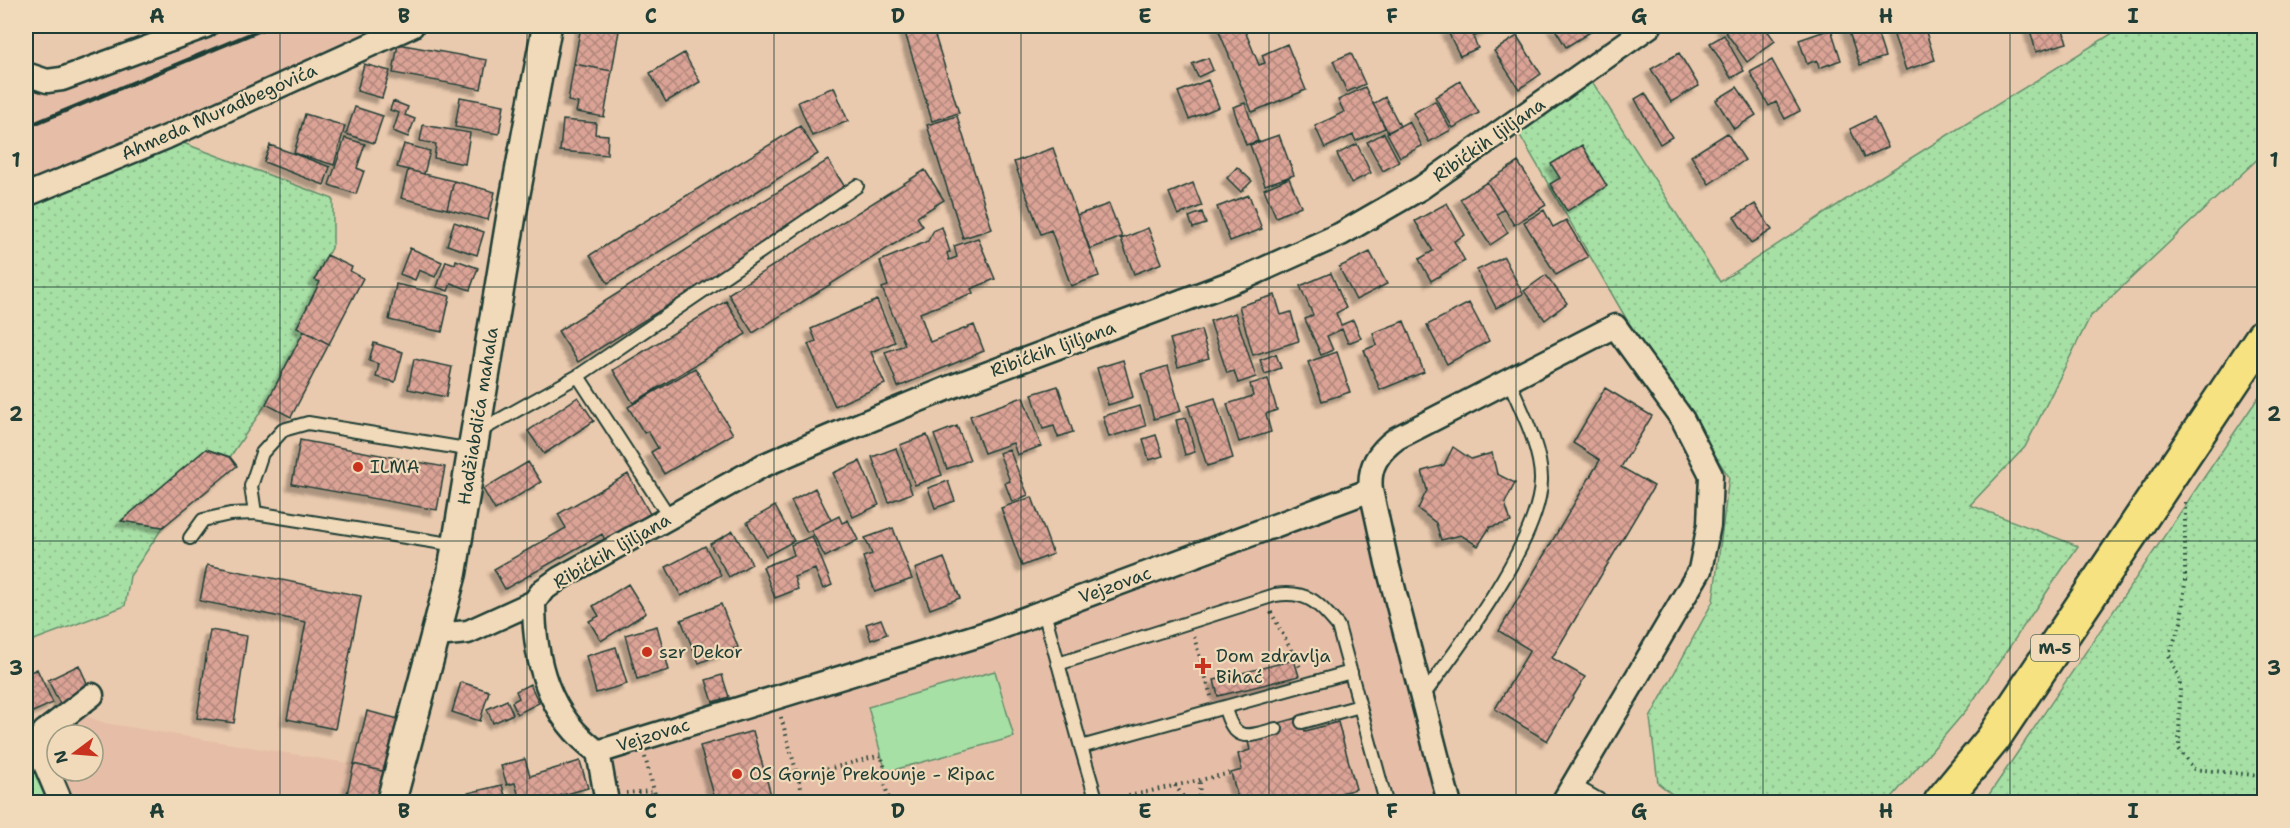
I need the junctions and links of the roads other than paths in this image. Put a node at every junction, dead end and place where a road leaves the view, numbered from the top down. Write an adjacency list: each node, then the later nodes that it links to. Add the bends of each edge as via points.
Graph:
1 (206, 26): 5 (street, via 62,79 47,81)
2 (412, 26): 7 (street, Ahmeda Muradbegovića, via 167,137)
3 (547, 26): 11 (street, Hadžiabdića mahala)
4 (1650, 26): 14 (street, Ribićkih ljiljana, via 1421,188 1341,234 1246,277 829,437 762,466)
5 (26, 74)
6 (858, 186): 9 (lane)
7 (26, 195)
8 (2265, 335): 38 (main road, M-5, via 1993,739)
9 (578, 376): 11 (lane); 14 (lane)
10 (1509, 381): 12 (street, via 1385,447 1370,475); 23 (lane, via 1527,421 1542,479 1539,501 1522,542 1473,628); 30 (street, via 1615,326 1683,420 1711,475 1709,525 1700,570)
11 (473, 442): 13 (lane, via 308,423 283,430 262,453 251,486); 16 (street, Hadžiabdića mahala)
12 (1371, 490): 18 (street, Vejzovac); 23 (street)
13 (255, 513): 15 (lane, via 203,520); 16 (lane)
14 (670, 518): 17 (street, Ribićkih ljiljana, via 560,578)
15 (190, 538)
16 (456, 545): 19 (street, Hadžiabdića mahala)
17 (534, 602): 19 (street, Ribićkih ljiljana, via 468,632); 29 (street, via 534,630 548,691 559,715)
18 (1044, 612): 20 (lane); 29 (street, Vejzovac)
19 (437, 635): 33 (street, Hadžiabdića mahala)
20 (1058, 664): 21 (lane, via 1266,597 1293,592 1309,597 1338,626); 28 (lane)
21 (1351, 672): 24 (lane); 25 (lane)
22 (92, 696): 32 (street, via 44,732 39,741 39,750)
23 (1422, 698): 36 (street)
24 (1360, 706): 26 (lane); 35 (lane)
25 (1220, 709): 27 (lane, via 1239,733 1248,736); 28 (lane)
26 (1302, 722)
27 (1276, 729)
28 (1082, 747): 34 (lane)
29 (597, 752): 31 (street, Vejzovac)
30 (1568, 794): 37 (lane)
31 (607, 799)
32 (61, 802)
33 (391, 802)
34 (1097, 802)
35 (1386, 802)
36 (1449, 802)
37 (1603, 802)
38 (1941, 802)

